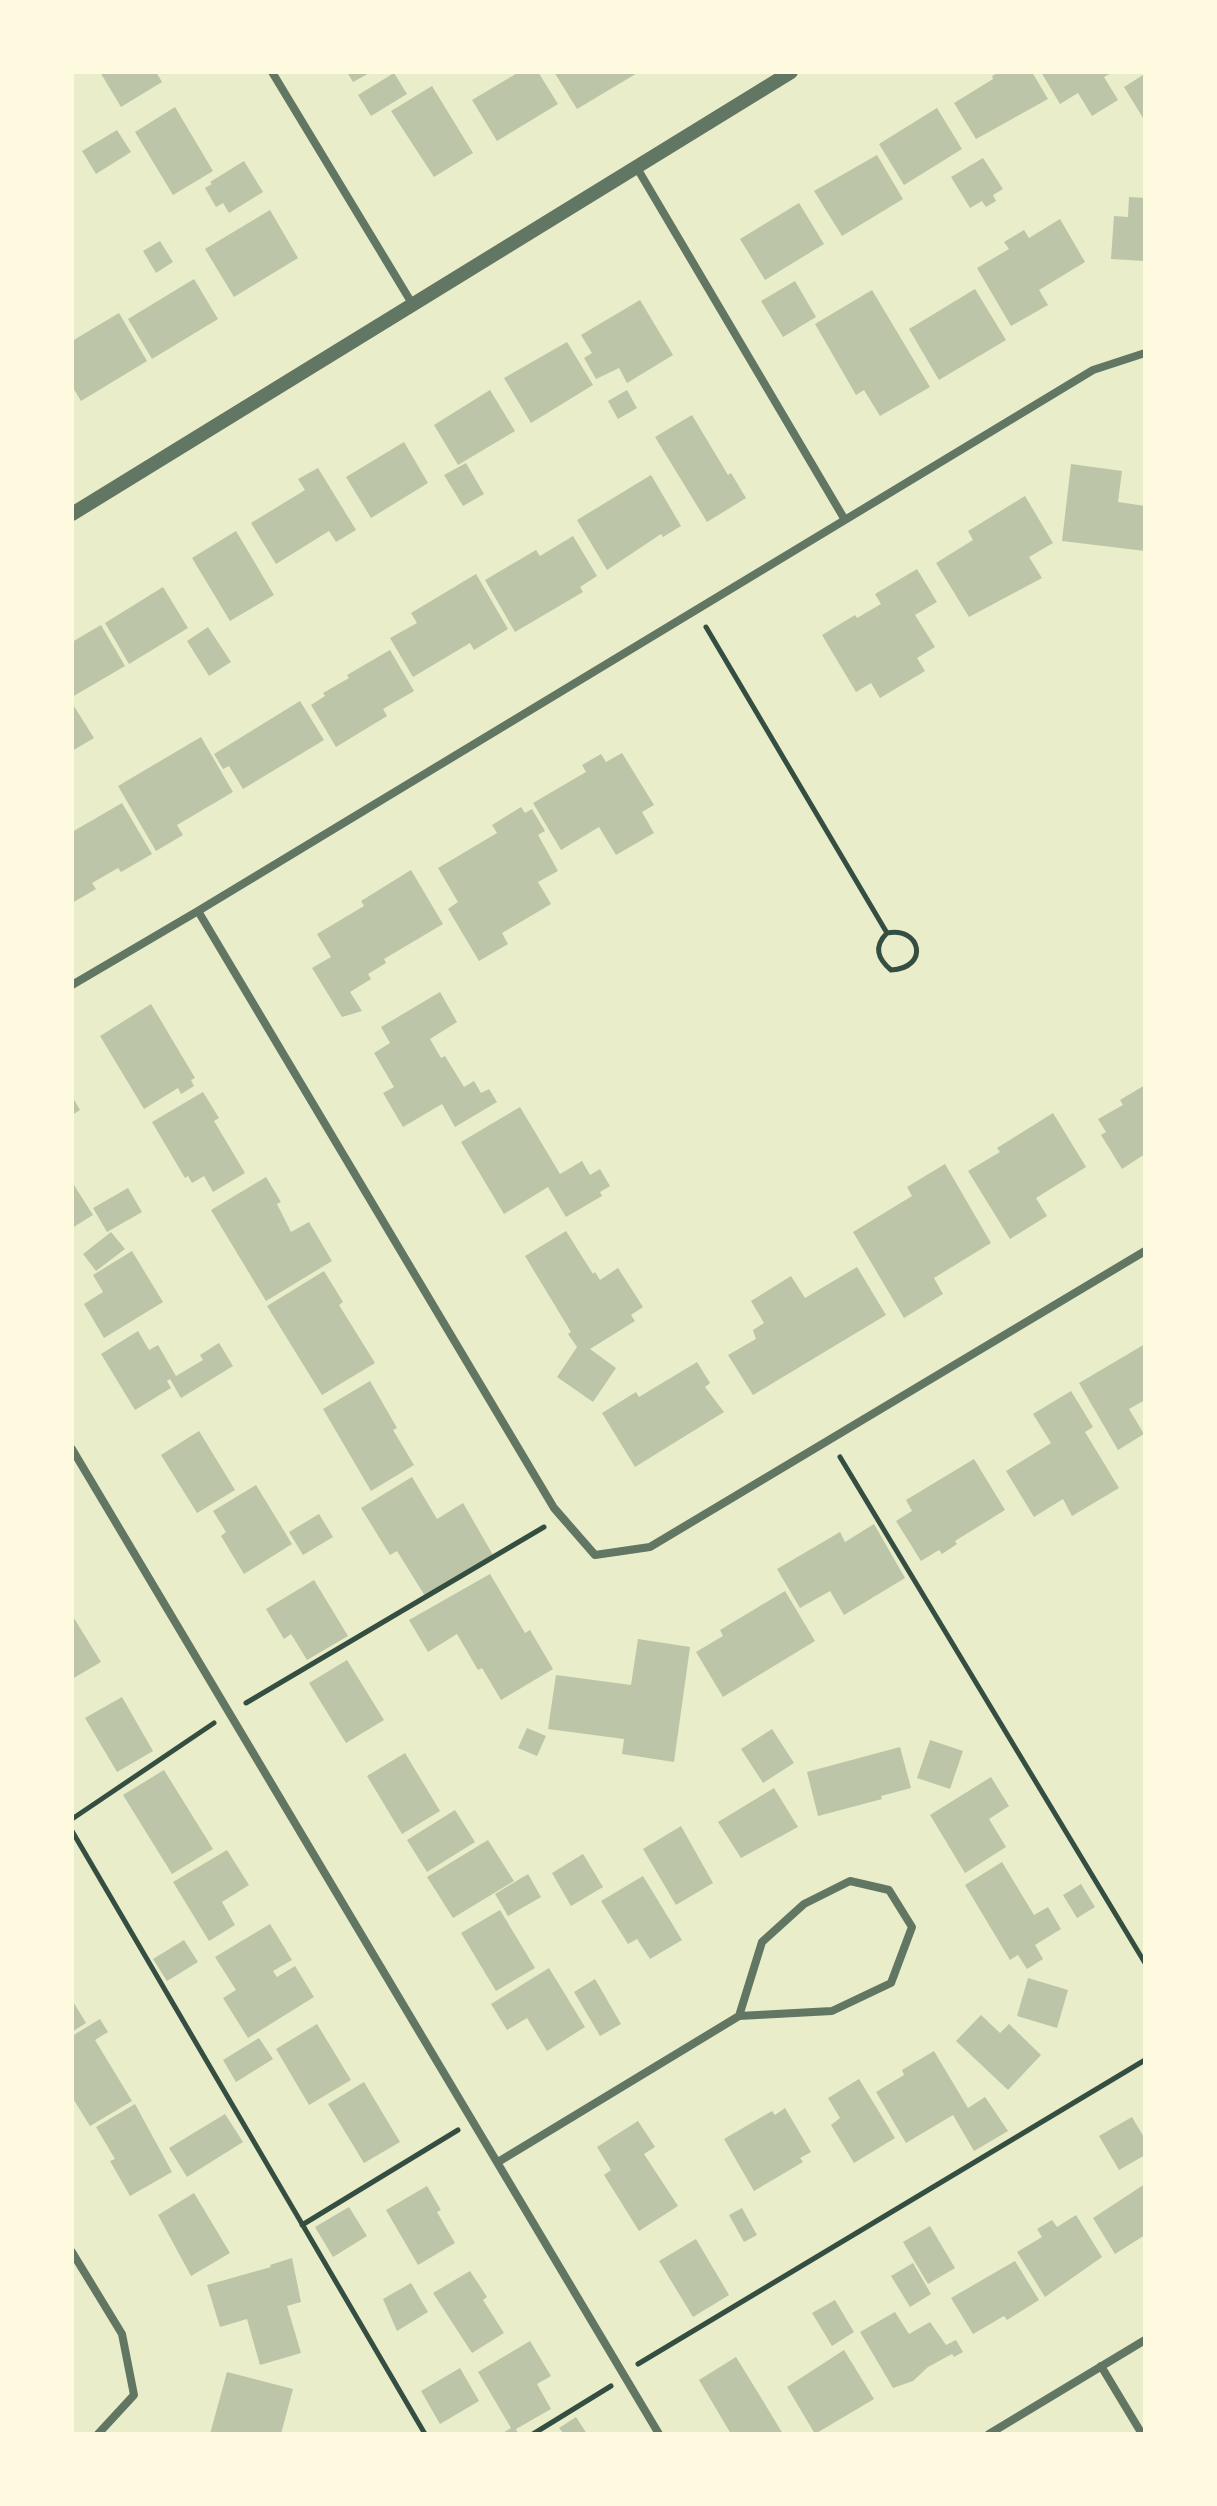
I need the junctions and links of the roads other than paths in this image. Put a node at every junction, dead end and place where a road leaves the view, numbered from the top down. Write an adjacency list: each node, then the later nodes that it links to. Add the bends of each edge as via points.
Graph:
1 (272, 72): 4 (street)
2 (791, 72): 3 (street)
3 (637, 168): 4 (street); 7 (street)
4 (414, 305): 6 (street)
5 (1145, 353): 7 (street, via 1093,370)
6 (72, 514)
7 (845, 520): 8 (street)
8 (198, 911): 9 (street); 10 (street, via 562,1517 595,1555 650,1547)
9 (72, 985)
10 (1145, 1251)
11 (72, 1449): 13 (street)
12 (739, 2016): 12 (street, via 832,2011 891,1983 912,1927 889,1890 850,1881 804,1904 762,1942); 13 (street)
13 (498, 2162): 18 (street)
14 (72, 2252): 17 (street, via 122,2334 134,2395)
15 (1145, 2340): 16 (street)
16 (1101, 2366): 19 (street); 20 (street)
17 (98, 2434)
18 (659, 2434)
19 (989, 2434)
20 (1142, 2434)

